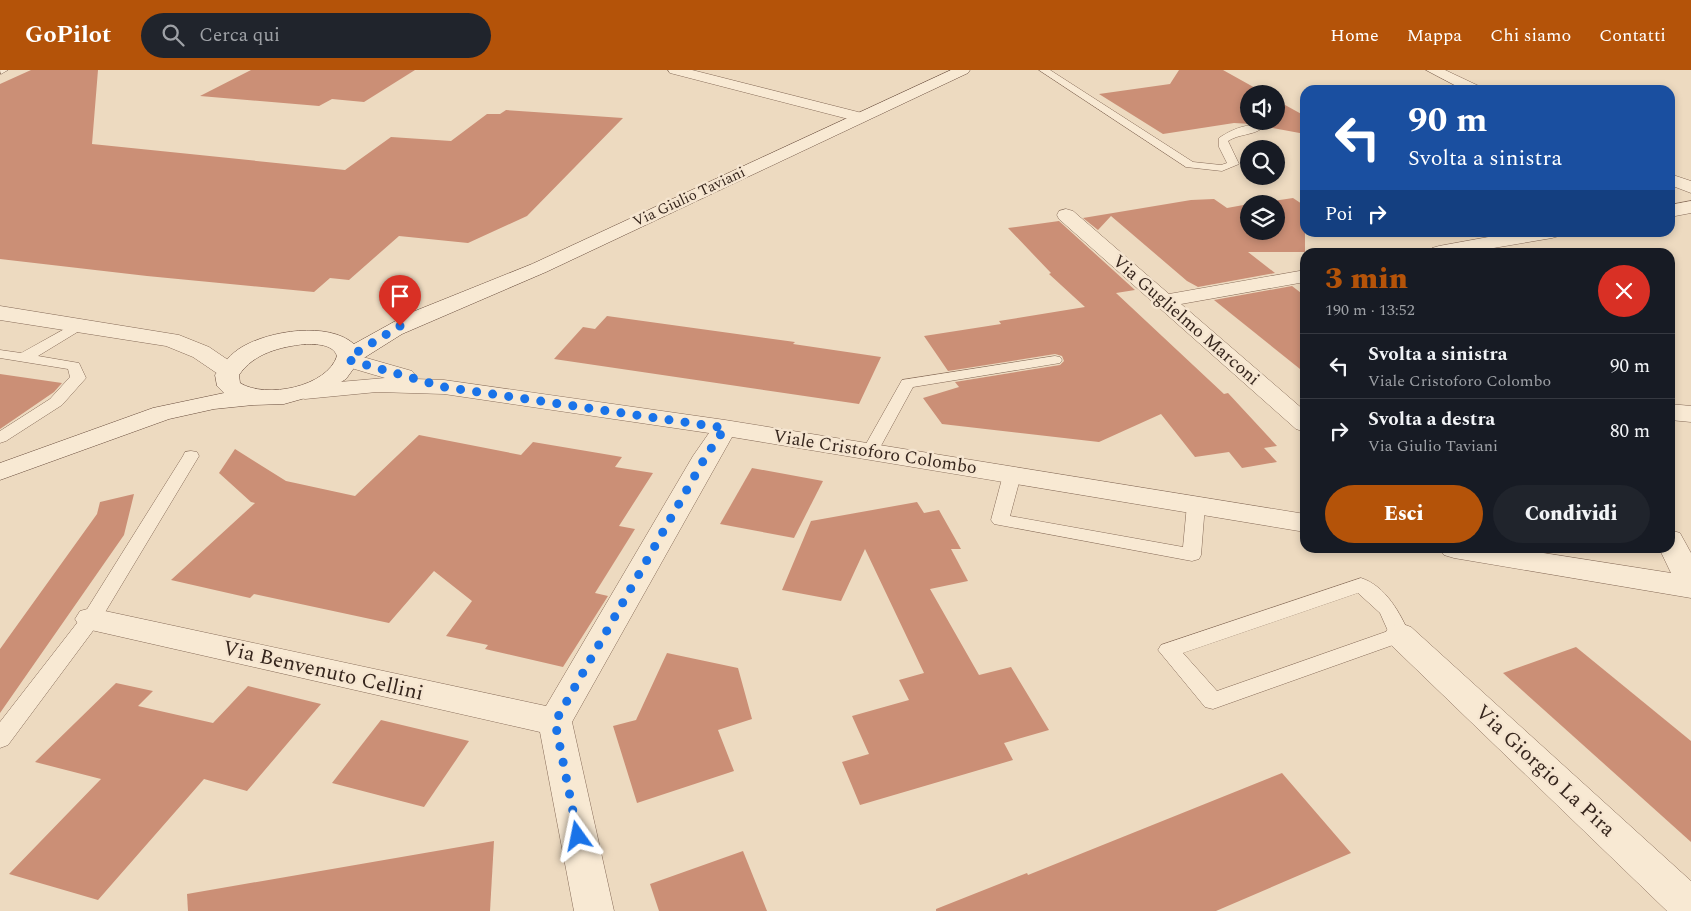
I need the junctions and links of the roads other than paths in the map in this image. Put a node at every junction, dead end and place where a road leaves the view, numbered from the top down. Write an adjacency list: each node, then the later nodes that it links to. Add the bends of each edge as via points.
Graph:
1 (675, 70): 6 (street)
2 (963, 70): 6 (street, Via Giulio Taviani)
3 (1044, 70): 7 (lane, via 1190,165 1215,168 1233,164 1223,140 1236,132)
4 (1433, 70): 5 (street)
5 (1465, 85)
6 (860, 117): 18 (street, Via Giulio Taviani, via 500,286)
7 (1249, 130)
8 (1675, 181): 9 (street)
9 (1691, 188)
10 (1691, 207): 11 (street)
11 (1675, 210)
12 (1066, 215): 16 (street, Via Guglielmo Marconi)
13 (1524, 237): 14 (street)
14 (1462, 248)
15 (1300, 277): 16 (street)
16 (1164, 301): 32 (street, Via Guglielmo Marconi)
17 (0, 313): 19 (street, Viale Cristoforo Colombo)
18 (413, 319): 20 (street, Via Giulio Taviani); 23 (street, Via Giulio Taviani)
19 (79, 326): 22 (lane); 25 (street, Viale Cristoforo Colombo, via 171,340 201,352)
20 (305, 337): 23 (street, Viale Cristoforo Colombo, via 340,343); 25 (street, Viale Cristoforo Colombo, via 282,340 256,349)
21 (0, 354): 22 (lane)
22 (23, 358): 34 (lane, via 74,366 78,378 56,402)
23 (349, 358): 26 (street, Viale Cristoforo Colombo); 27 (street, Viale Cristoforo Colombo, via 333,378)
24 (1054, 360): 35 (lane, via 907,383)
25 (228, 373): 28 (street, Viale Cristoforo Colombo, via 229,386); 30 (street, via 206,390)
26 (444, 387): 27 (street, Viale Cristoforo Colombo, via 377,385); 33 (street, Viale Cristoforo Colombo)
27 (305, 392): 28 (street, Viale Cristoforo Colombo)
28 (254, 397): 30 (street)
29 (1675, 412): 31 (street)
30 (162, 413): 37 (street)
31 (1691, 414)
32 (1300, 420)
33 (725, 428): 35 (street, Viale Cristoforo Colombo); 47 (street)
34 (0, 438)
35 (870, 451): 38 (street, Viale Cristoforo Colombo)
36 (191, 456): 45 (lane)
37 (0, 472)
38 (1012, 475): 39 (street, Viale Cristoforo Colombo); 39 (lane, via 1000,520 1192,554)
39 (1196, 505): 40 (street, Viale Cristoforo Colombo)
40 (1300, 522)
41 (1675, 550): 43 (street)
42 (1484, 553): 44 (street)
43 (1691, 582)
44 (1691, 587)
45 (92, 619): 47 (street, Via Benvenuto Cellini); 48 (lane)
46 (1400, 635): 46 (lane, via 1388,610 1361,585 1168,650 1213,701); 49 (street, Via Giorgio La Pira)
47 (555, 722): 50 (street)
48 (0, 739)
49 (1691, 907)
50 (594, 911)

